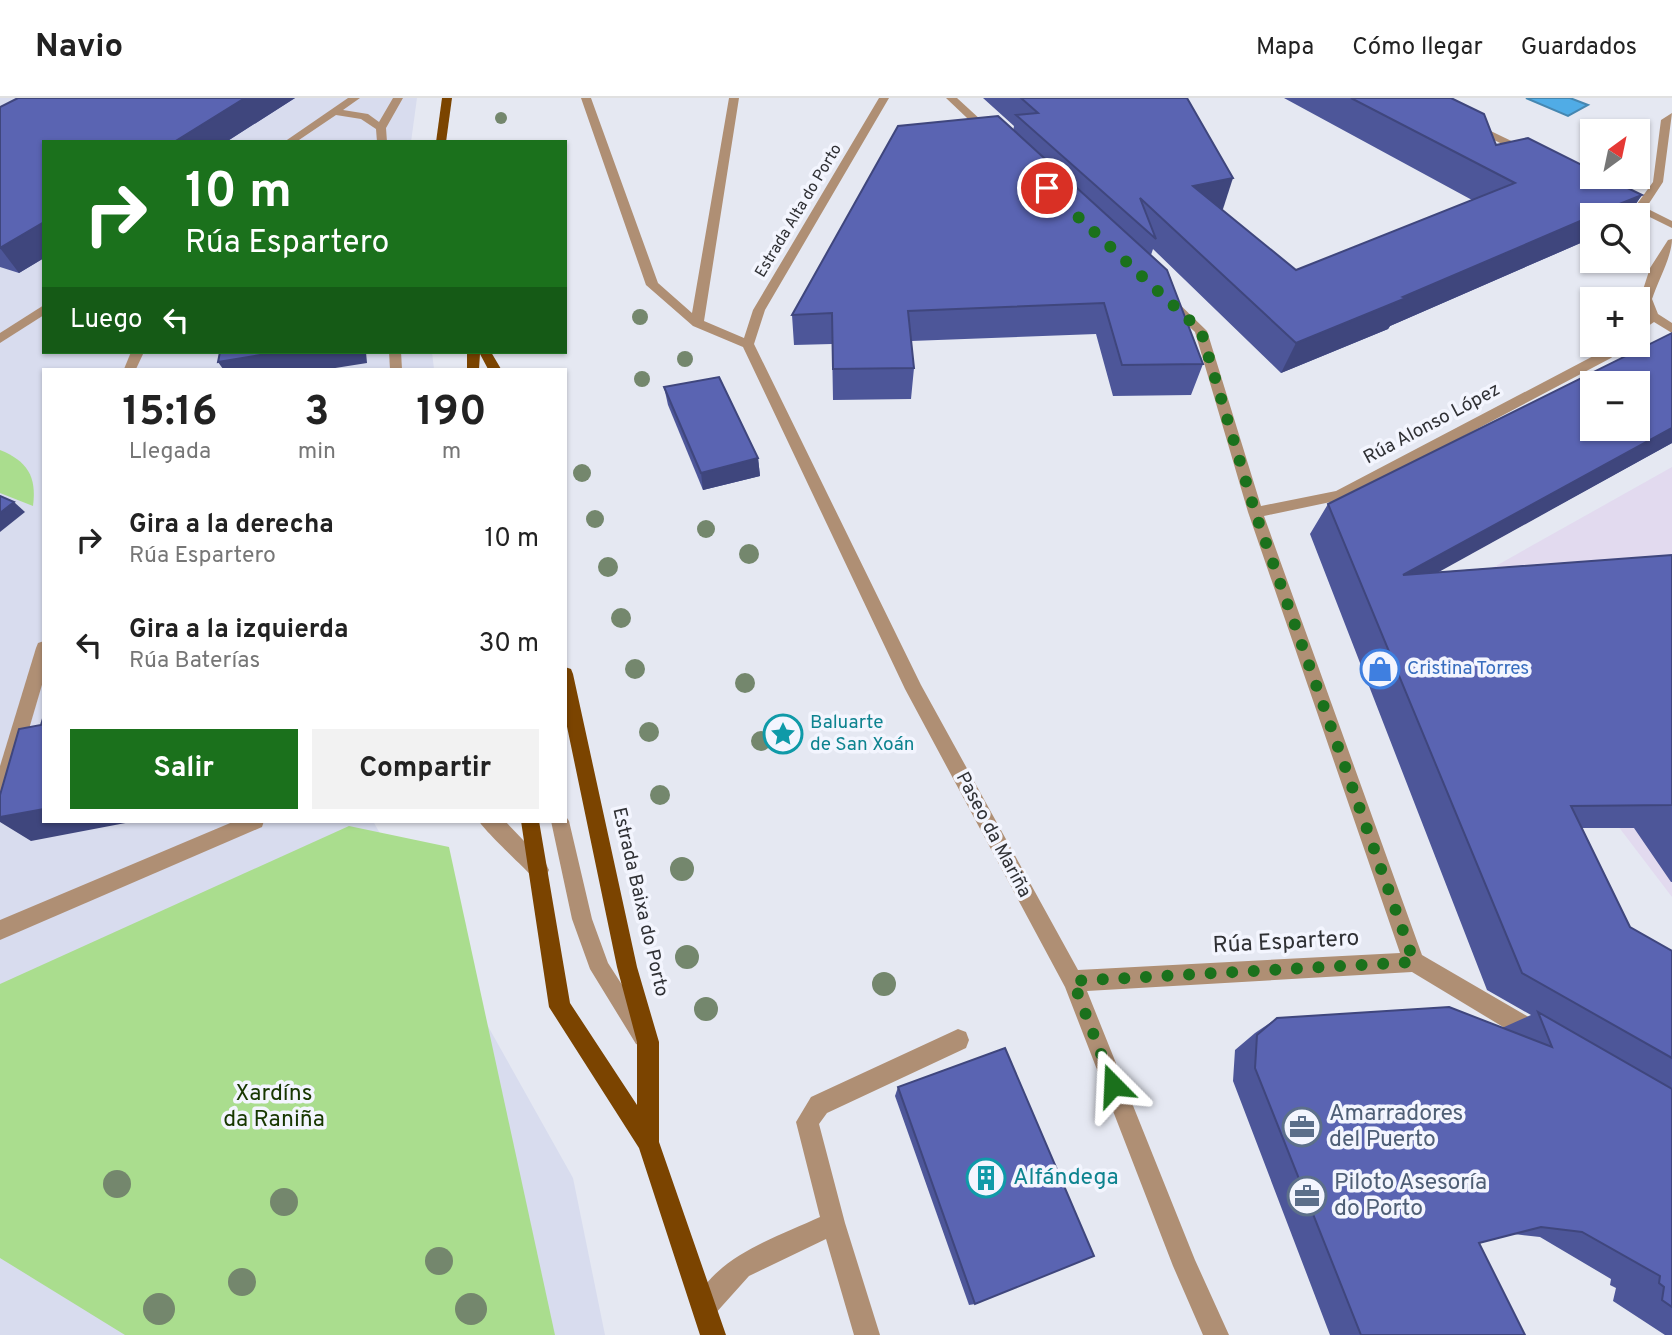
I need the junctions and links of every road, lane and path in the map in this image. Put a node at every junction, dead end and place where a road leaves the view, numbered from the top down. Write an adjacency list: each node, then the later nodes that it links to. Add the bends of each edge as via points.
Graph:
1 (355, 98): 8 (street)
2 (398, 98): 11 (street)
3 (447, 98): 14 (main road)
4 (586, 98): 27 (street, via 652,285)
5 (734, 98): 27 (street)
6 (884, 98): 30 (street, Estrada Alta do Porto, via 759,310)
7 (951, 98): 15 (street)
8 (334, 112): 11 (street, via 364,116); 12 (street)
9 (1672, 116): 19 (street, via 1666,120 1658,182)
10 (1467, 123): 16 (street)
11 (381, 128): 13 (street)
12 (292, 140)
13 (382, 140)
14 (441, 140)
15 (1001, 145)
16 (1541, 160)
17 (1602, 190): 18 (street)
18 (1627, 203)
19 (1643, 203)
20 (1650, 214): 21 (street)
21 (1672, 225)
22 (1672, 242): 25 (street, via 1656,268 1646,299)
23 (1151, 284): 32 (street, via 1201,331)
24 (42, 310): 29 (street)
25 (1653, 316): 26 (street); 28 (street)
26 (1650, 319)
27 (697, 323): 30 (street)
28 (1672, 329)
29 (0, 339)
30 (748, 344): 43 (street, Paseo da Mariña, via 914,689)
31 (1602, 357): 32 (street, Rúa Alonso López, via 1340,495)
32 (1255, 512): 42 (street)
33 (42, 656): 35 (street)
34 (567, 683): 45 (main road, Estrada Baixa do Porto, via 627,967)
35 (0, 797)
36 (250, 823): 41 (street)
37 (491, 823): 40 (street)
38 (530, 823): 40 (main road, Estrada Baixa do Porto)
39 (561, 823): 45 (street, via 582,919 600,969)
40 (539, 870): 47 (main road, Estrada Baixa do Porto, via 560,1007)
41 (0, 930)
42 (1414, 962): 43 (street, Rúa Espartero); 46 (street)
43 (1073, 981): 52 (street, Paseo da Mariña)
44 (958, 1040): 48 (street, via 819,1105 807,1122)
45 (648, 1042): 47 (main road, Estrada Baixa do Porto)
46 (1555, 1045)
47 (648, 1142): 49 (main road, Estrada Baixa do Porto)
48 (833, 1223): 49 (street, via 740,1267); 51 (street)
49 (705, 1306): 50 (main road, Estrada Baixa do Porto)
50 (713, 1335)
51 (867, 1335)
52 (1216, 1335)

